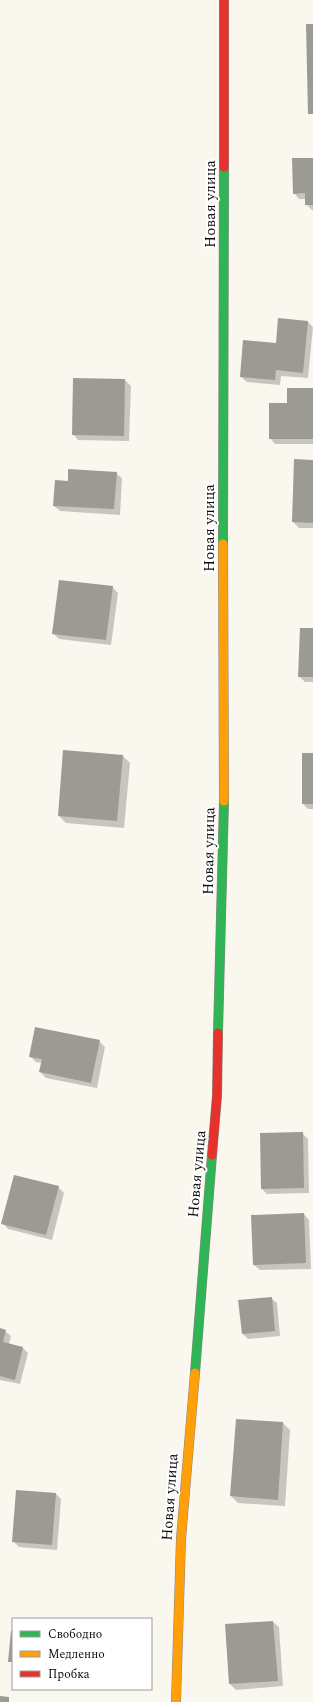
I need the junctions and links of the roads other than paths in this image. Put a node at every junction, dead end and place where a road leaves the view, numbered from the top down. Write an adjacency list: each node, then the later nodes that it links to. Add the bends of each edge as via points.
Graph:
1 (224, 0): 2 (street, Новая улица, via 224,784 217,1096 181,1539)
2 (176, 1702)

